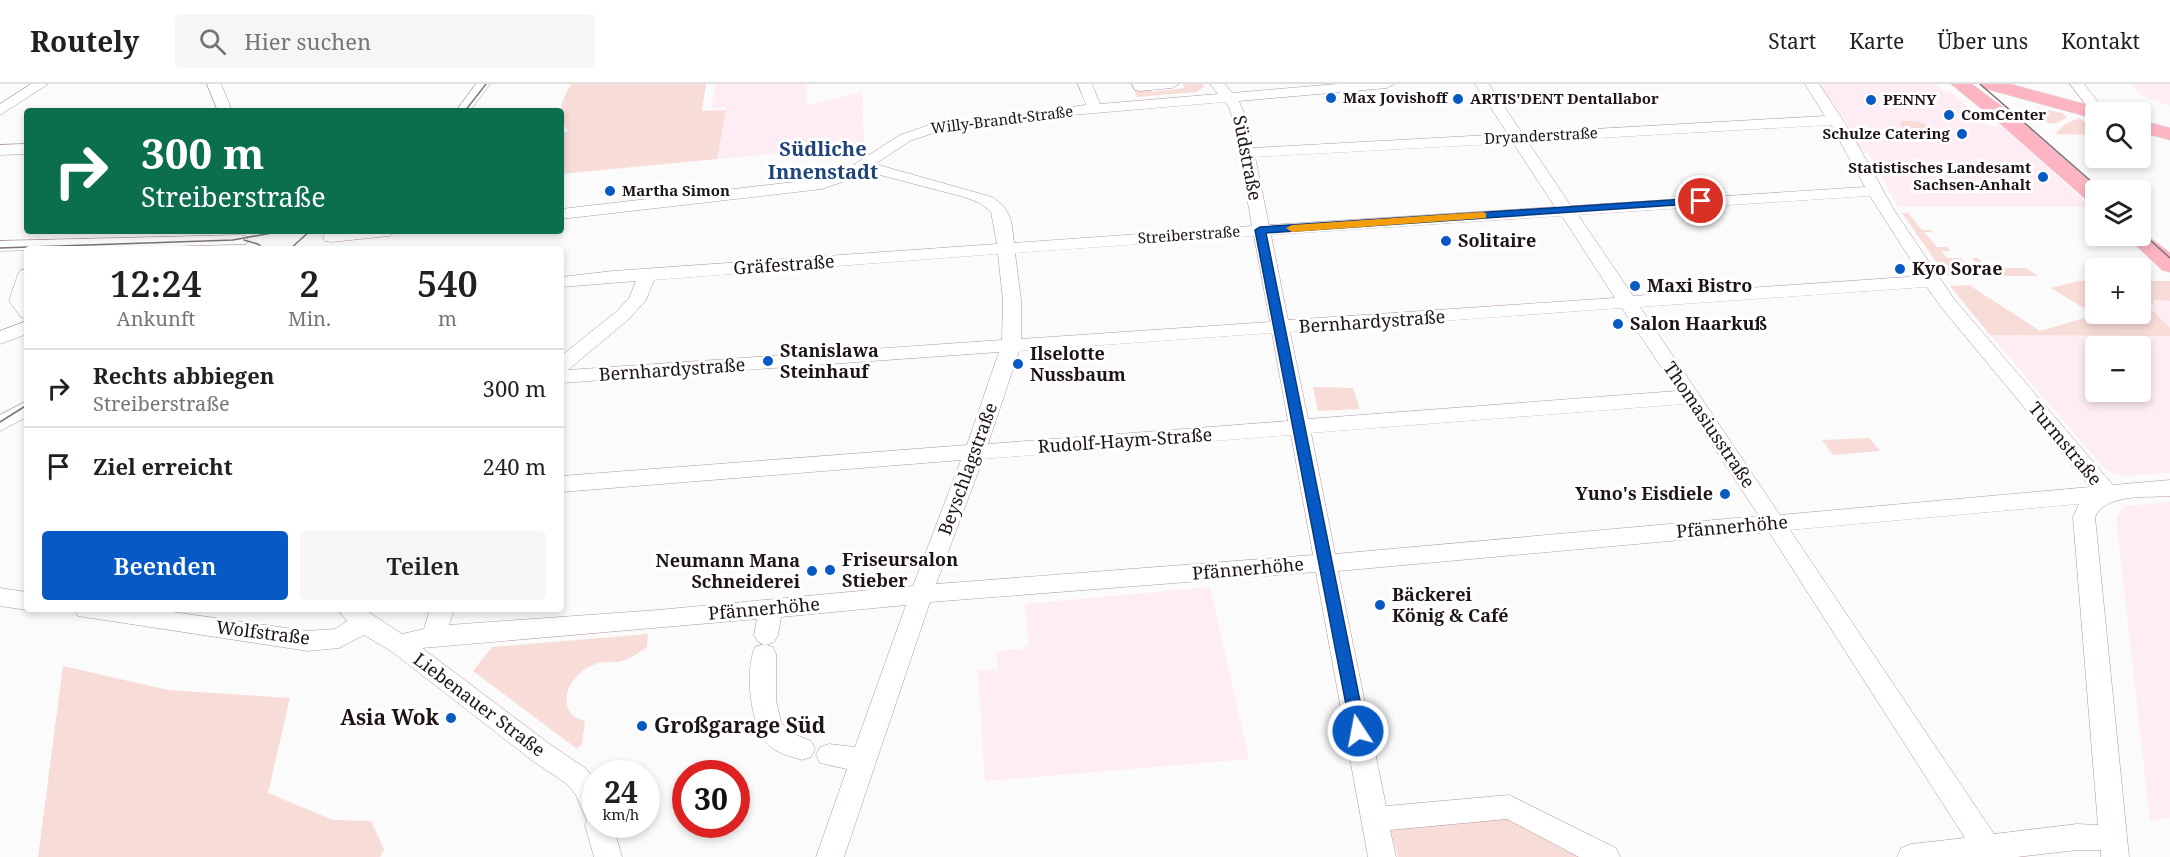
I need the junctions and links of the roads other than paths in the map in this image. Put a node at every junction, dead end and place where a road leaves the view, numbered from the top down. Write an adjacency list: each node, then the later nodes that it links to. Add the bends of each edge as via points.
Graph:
1 (41, 84): 20 (street)
2 (214, 84): 17 (street)
3 (483, 84): 18 (street)
4 (1085, 84): 19 (street)
5 (1139, 84): 6 (street)
6 (1172, 84)
7 (1217, 84): 15 (street, Südstraße)
8 (1387, 84): 14 (street, Willy-Brandt-Straße)
9 (1482, 84): 25 (street, Thomasiusstraße)
10 (1812, 84): 22 (street, Turmstraße)
11 (1960, 84): 31 (main road)
12 (1990, 84): 21 (main road); 30 (main road)
13 (2077, 84): 16 (street)
14 (1325, 87): 15 (street, Willy-Brandt-Straße)
15 (1229, 98): 19 (street, Willy-Brandt-Straße); 28 (street, Südstraße, via 1238,109)
16 (2089, 102)
17 (224, 108)
18 (465, 108)
19 (1095, 109): 29 (street, Willy-Brandt-Straße, via 929,129 897,143)
20 (1, 110)
21 (2085, 110)
22 (1835, 120): 25 (street, Dryanderstraße); 32 (street, Turmstraße)
23 (2151, 129): 24 (main road)
24 (2170, 134)
25 (1518, 138): 28 (street, Dryanderstraße); 33 (street, Thomasiusstraße)
26 (24, 149): 27 (street)
27 (0, 150)
28 (1247, 153): 36 (street, Südstraße)
29 (863, 166): 34 (street, Willy-Brandt-Straße, via 842,178 812,186); 45 (street, Beyschlagstraße, via 986,200 1002,216)
30 (2098, 180)
31 (2085, 188)
32 (1874, 191): 33 (street, Streiberstraße); 48 (street, Turmstraße)
33 (1566, 210): 36 (street, Streiberstraße); 51 (street, Thomasiusstraße)
34 (564, 214)
35 (2151, 229): 40 (main road)
36 (1260, 230): 45 (street, Streiberstraße); 54 (street, Südstraße)
37 (366, 234): 38 (street)
38 (327, 239)
39 (243, 240): 43 (street)
40 (2170, 245)
41 (0, 246): 42 (street)
42 (24, 246)
43 (81, 246)
44 (2148, 246): 46 (main road)
45 (1006, 248): 47 (street, Gräfestraße); 56 (street, Beyschlagstraße, via 1012,300)
46 (2170, 265)
47 (646, 275): 49 (street, Gräfestraße); 57 (street, via 637,300)
48 (1932, 281): 51 (street, Bernhardystraße); 66 (street, Turmstraße)
49 (564, 282)
50 (24, 283): 52 (street, via 18,301)
51 (1627, 304): 54 (street, Bernhardystraße); 59 (street, Thomasiusstraße)
52 (24, 309)
53 (24, 328): 55 (street)
54 (1279, 328): 56 (street, Bernhardystraße); 62 (street, Südstraße)
55 (0, 338)
56 (1011, 346): 58 (street, Bernhardystraße); 63 (street, Beyschlagstraße)
57 (564, 364)
58 (564, 377)
59 (1689, 397): 62 (street, Rudolf-Haym-Straße); 67 (street, Thomasiusstraße)
60 (24, 410): 61 (street)
61 (0, 424)
62 (1300, 429): 63 (street, Rudolf-Haym-Straße); 68 (street, Südstraße)
63 (975, 452): 64 (street, Rudolf-Haym-Straße); 69 (street, Beyschlagstraße)
64 (564, 484)
65 (2170, 488): 66 (street, Pfännerhöhe)
66 (2107, 493): 67 (street, Pfännerhöhe); 84 (street, Turmstraße, via 2091,502 2084,517)
67 (1775, 524): 68 (street, Pfännerhöhe); 85 (street, Thomasiusstraße)
68 (1327, 563): 69 (street, Pfännerhöhe); 82 (street, Südstraße)
69 (921, 594): 72 (street, Pfännerhöhe); 80 (street, Beyschlagstraße)
70 (0, 597): 71 (street)
71 (24, 601)
72 (770, 609): 76 (street, Pfännerhöhe); 78 (street, via 765,645 765,712 779,740)
73 (123, 612): 75 (street, Wolfstraße, via 308,641 339,638)
74 (441, 612): 76 (street)
75 (357, 616): 77 (street, Liebenauer Straße)
76 (434, 636): 77 (street, Pfännerhöhe)
77 (399, 644): 81 (street, Liebenauer Straße)
78 (802, 749)
79 (829, 754): 80 (street)
80 (864, 760): 87 (street, Beyschlagstraße)
81 (582, 783)
82 (1375, 819): 88 (street, Südstraße); 89 (street, via 1509,807)
83 (603, 838): 86 (street)
84 (2114, 847): 85 (street, via 2078,837)
85 (1990, 852): 90 (street)
86 (608, 857)
87 (830, 857)
88 (1382, 857)
89 (1606, 857)
90 (1911, 857)

